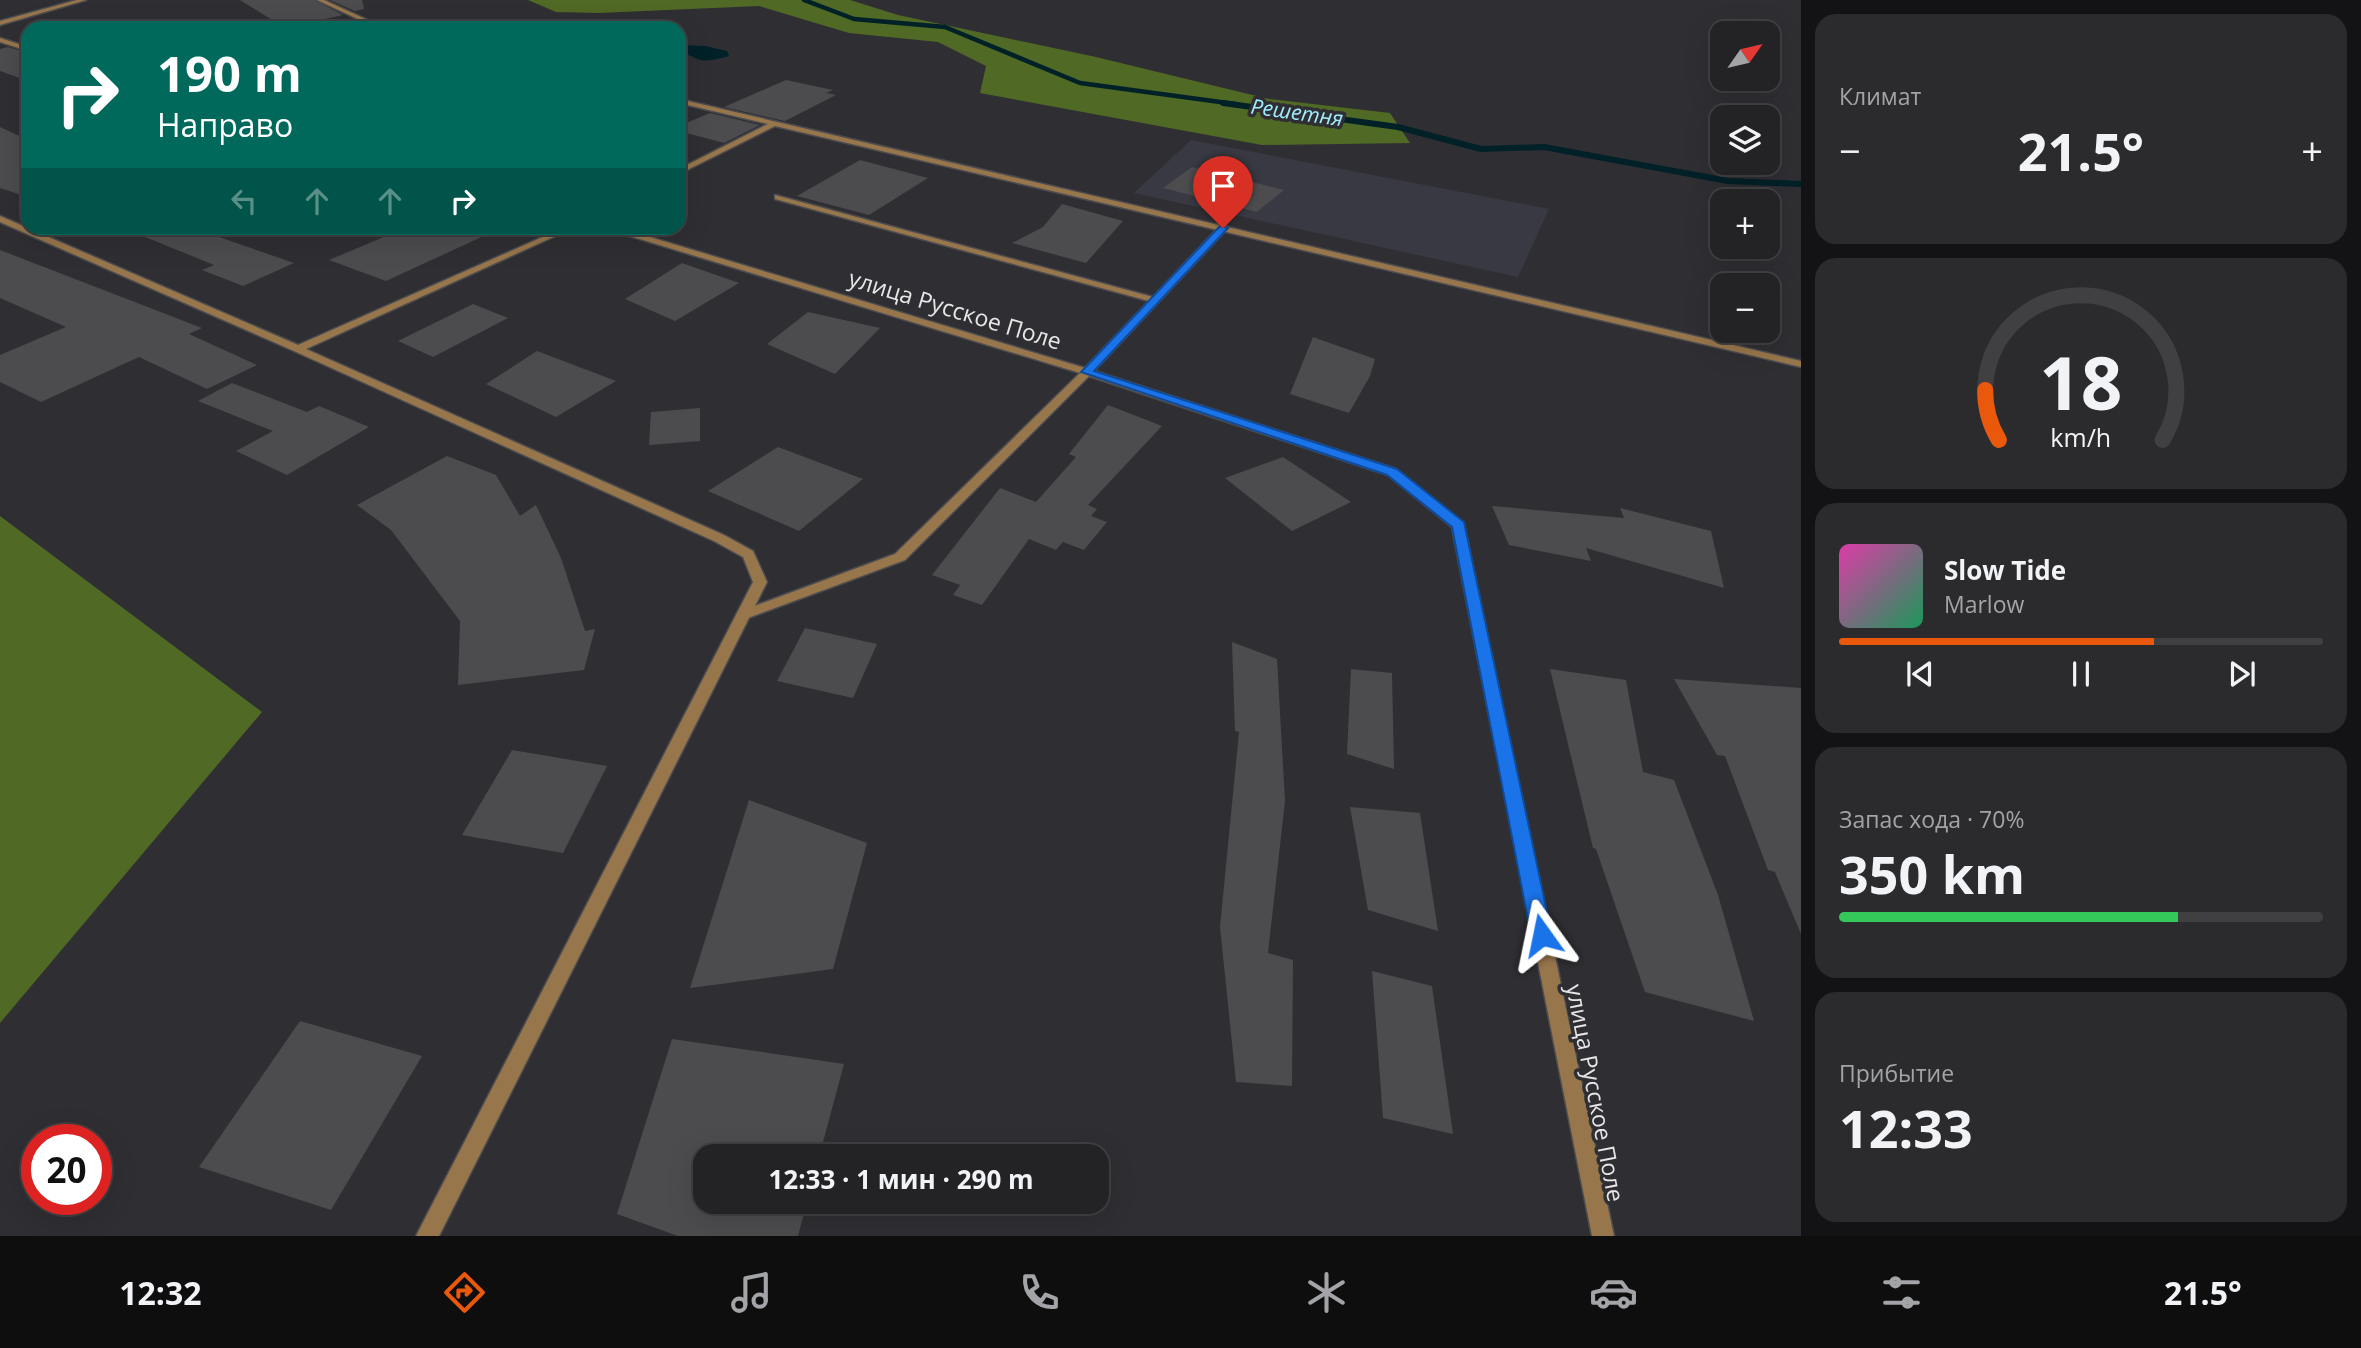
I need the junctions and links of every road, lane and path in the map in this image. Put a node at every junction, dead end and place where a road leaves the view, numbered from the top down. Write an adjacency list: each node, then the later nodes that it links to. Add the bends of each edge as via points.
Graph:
1 (83, 0): 4 (street)
2 (320, 0): 3 (street)
3 (366, 21)
4 (0, 23)
5 (0, 40): 6 (street)
6 (21, 47)
7 (686, 103): 8 (street)
8 (775, 123): 9 (street); 13 (street)
9 (686, 168)
10 (778, 197): 17 (street)
11 (0, 219): 12 (street)
12 (21, 228)
13 (1223, 228): 17 (street); 19 (street)
14 (37, 235): 18 (street)
15 (553, 235): 18 (street)
16 (636, 235): 20 (street, улица Русское Поле)
17 (1155, 300): 20 (street)
18 (298, 349): 21 (street, via 748,554 760,582)
19 (1801, 364)
20 (1087, 372): 21 (street, via 900,557); 23 (street, улица Русское Поле, via 1392,472 1458,525)
21 (743, 615): 22 (street)
22 (427, 1236)
23 (1602, 1236)

